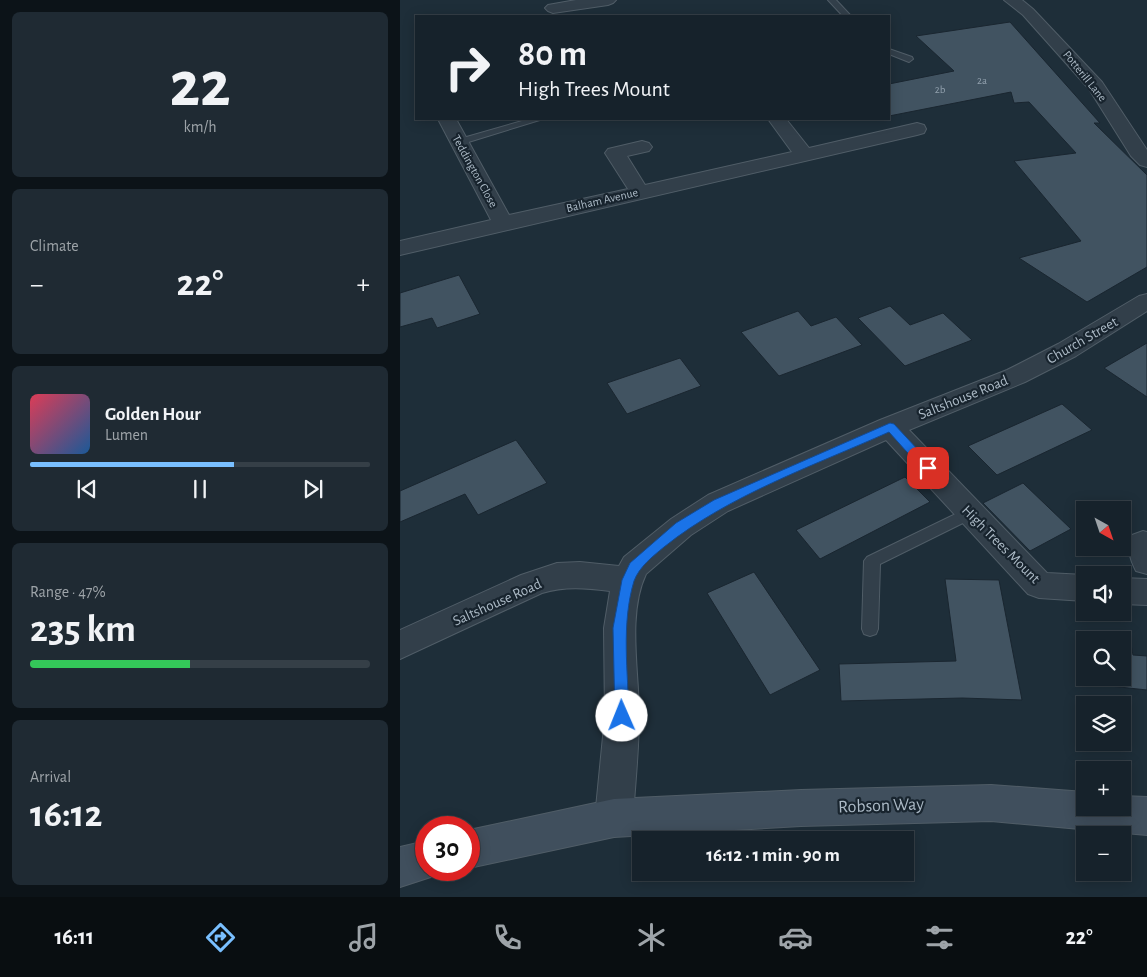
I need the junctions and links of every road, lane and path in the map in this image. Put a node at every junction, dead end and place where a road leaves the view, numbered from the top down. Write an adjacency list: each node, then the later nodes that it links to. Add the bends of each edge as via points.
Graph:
1 (608, 0): 4 (street)
2 (832, 0): 5 (lane)
3 (1012, 0): 17 (street, Potterill Lane, via 1028,12 1096,86 1138,152)
4 (554, 8)
5 (847, 15)
6 (890, 51): 7 (lane)
7 (909, 58)
8 (447, 120): 13 (street, Teddington Close)
9 (535, 120): 13 (lane)
10 (778, 120): 16 (street)
11 (917, 130): 12 (street, Balham Avenue)
12 (895, 134): 15 (street); 16 (street, Balham Avenue)
13 (459, 142): 19 (street, Teddington Close)
14 (642, 147): 18 (street, via 615,153)
15 (913, 151)
16 (804, 155): 18 (street, Balham Avenue)
17 (1147, 160)
18 (640, 192): 19 (street, Balham Avenue)
19 (503, 223): 20 (street, Balham Avenue)
20 (400, 248)
21 (1147, 301): 22 (street, Church Street, via 1073,347)
22 (1016, 376): 23 (street, Saltshouse Road)
23 (890, 427): 24 (street, High Trees Mount); 25 (street, Saltshouse Road, via 718,503 654,548 635,566)
24 (970, 513): 26 (street, High Trees Mount, via 1039,585); 29 (lane, via 872,561)
25 (628, 580): 30 (street, Saltshouse Road, via 580,574 557,576 532,584); 32 (street, Saltshouse Road, via 620,628 622,716)
26 (1076, 587)
27 (1131, 591): 28 (street)
28 (1147, 592)
29 (870, 630)
30 (400, 645)
31 (1147, 816): 32 (main road, Robson Way, via 991,802)
32 (614, 818): 33 (main road)
33 (480, 847)
34 (415, 863): 35 (main road)
35 (400, 867)

